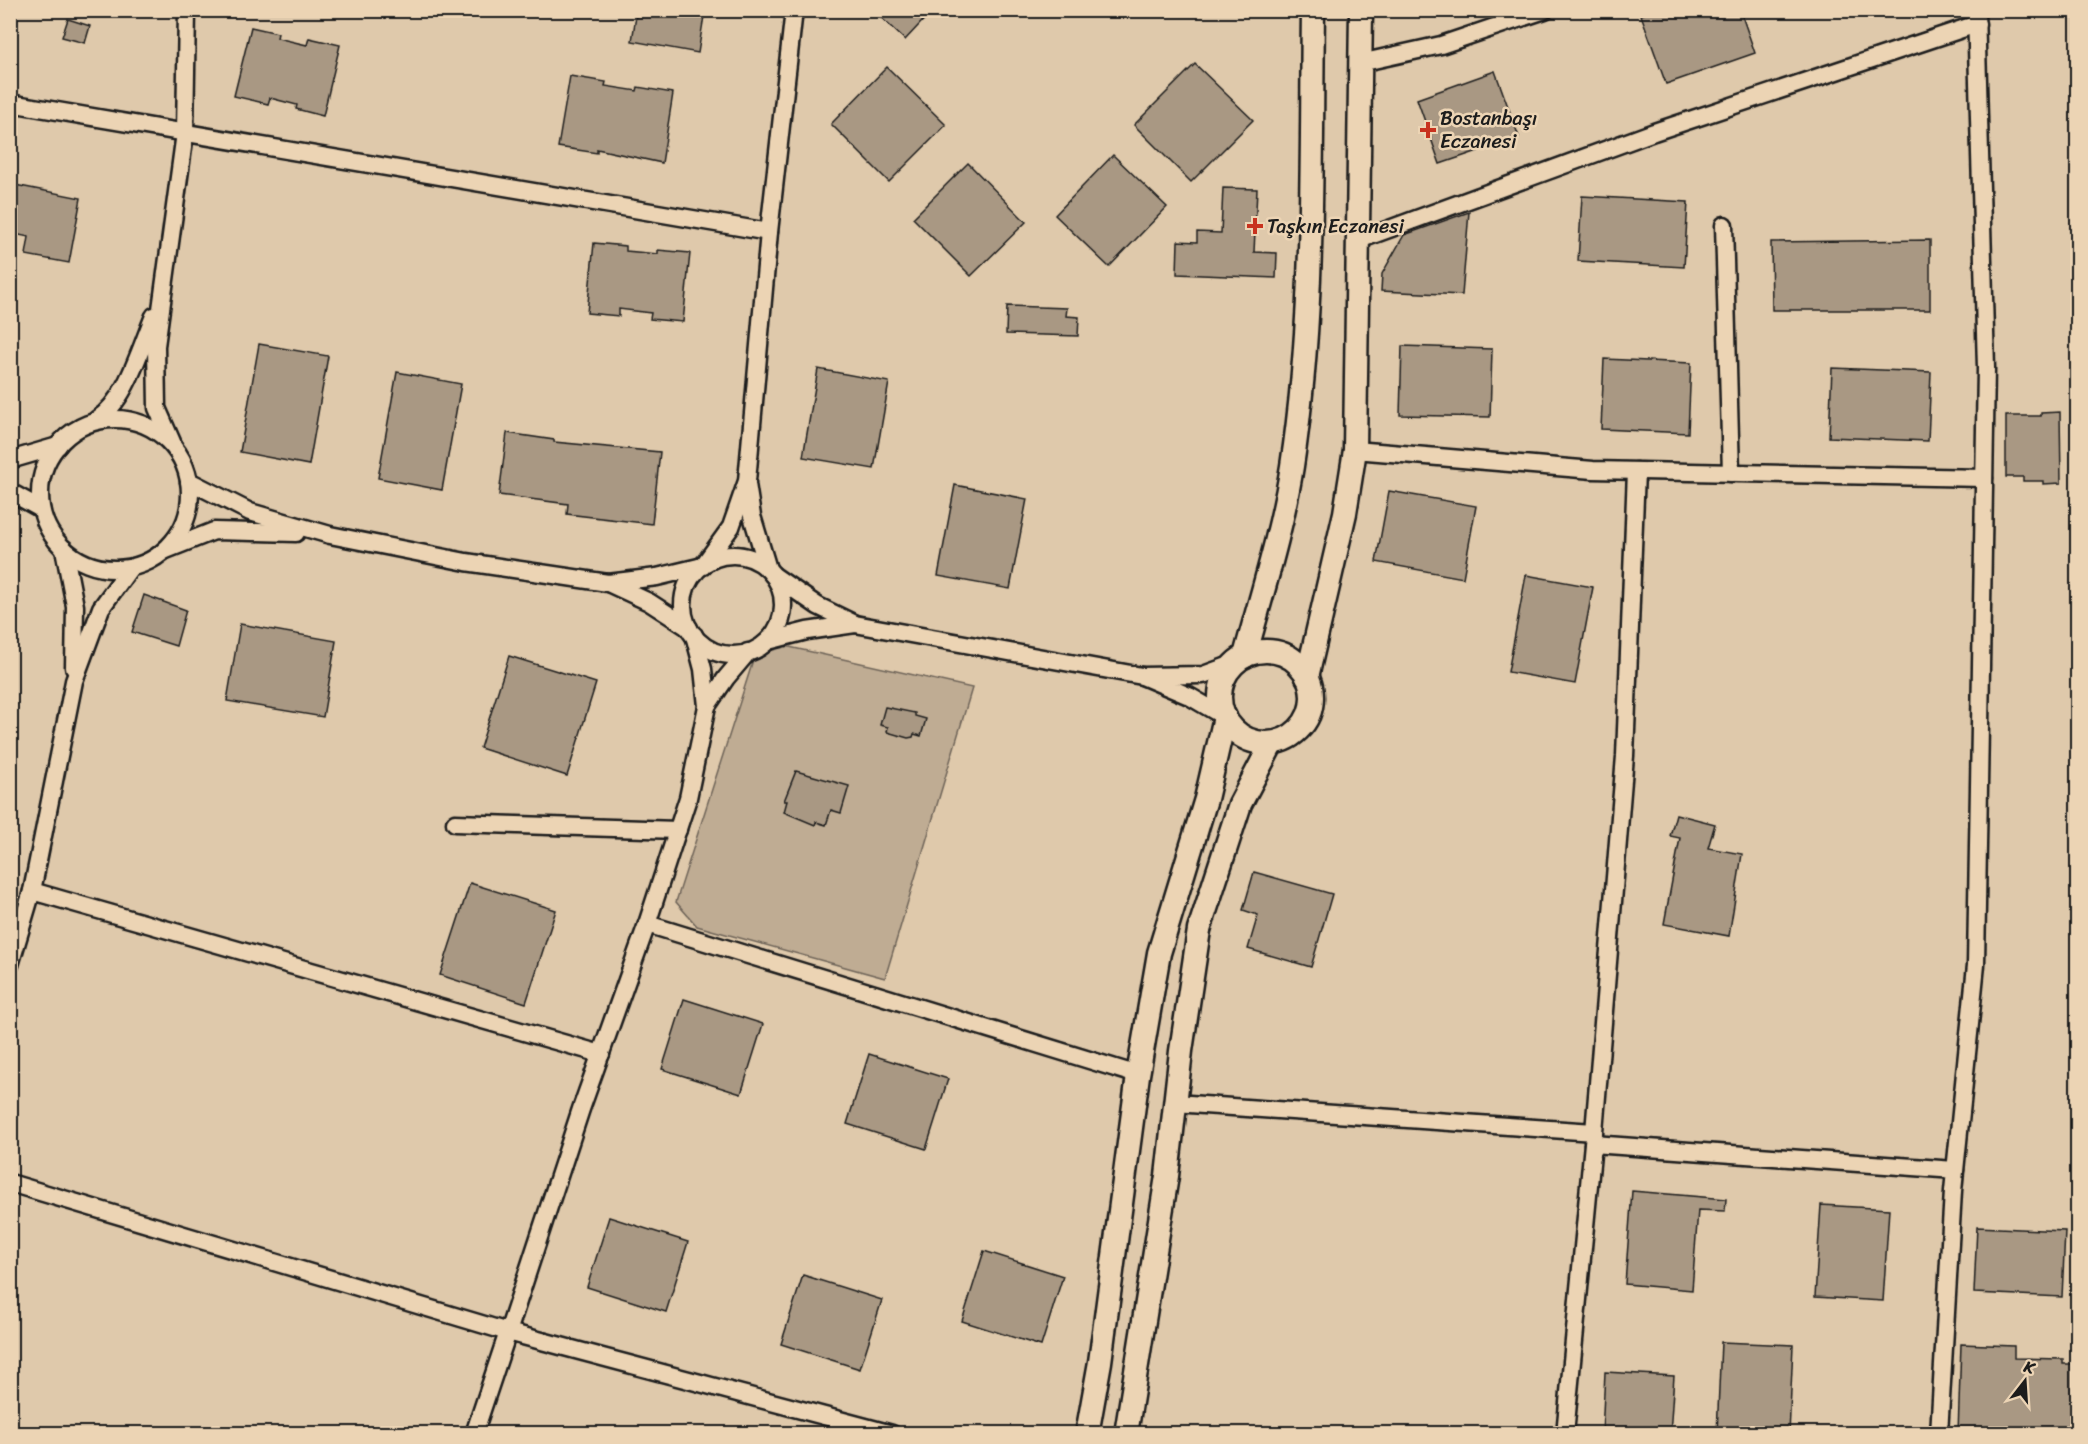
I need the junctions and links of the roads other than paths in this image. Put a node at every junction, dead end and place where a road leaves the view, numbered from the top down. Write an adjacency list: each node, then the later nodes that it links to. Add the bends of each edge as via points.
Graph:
1 (187, 10): 9 (street)
2 (794, 10): 11 (street)
3 (1313, 10): 37 (main road, via 1312,207 1299,412 1279,526)
4 (1361, 10): 7 (main road)
5 (1545, 10): 7 (street, via 1441,45)
6 (1976, 17): 12 (street); 21 (street, via 1986,368)
7 (1360, 63): 12 (main road)
8 (10, 103): 9 (street)
9 (185, 132): 11 (street); 13 (street)
10 (1724, 225): 20 (street)
11 (769, 232): 23 (street)
12 (1359, 240): 17 (main road)
13 (162, 296): 14 (street, via 119,397 108,413); 16 (street, via 156,346 157,408)
14 (91, 423): 15 (street, via 67,435); 16 (street, via 110,419 135,422 158,432)
15 (57, 446): 18 (street); 25 (street, via 43,471)
16 (176, 450): 22 (street)
17 (1355, 450): 19 (street); 39 (main road, via 1345,513)
18 (10, 460)
19 (1636, 471): 20 (street); 52 (street, via 1625,756)
20 (1731, 473): 21 (street)
21 (1984, 478): 53 (street, via 1976,965)
22 (189, 481): 26 (street, via 250,512); 28 (street, via 188,512 180,533)
23 (747, 481): 29 (street, via 731,527); 31 (street, via 752,516)
24 (10, 492): 25 (street)
25 (41, 509): 27 (street, via 47,526)
26 (330, 535): 28 (street, via 214,531); 32 (street, via 466,562)
27 (64, 549): 30 (street, via 88,564); 40 (street, via 75,606)
28 (165, 550): 30 (street)
29 (704, 564): 31 (street, via 724,555 741,555 758,560); 32 (street, via 657,577); 34 (street, via 686,587 683,603)
30 (130, 568): 40 (street, via 101,608)
31 (771, 572): 33 (street, via 818,606); 35 (street, via 784,603 781,620)
32 (608, 583): 34 (street, via 649,602)
33 (855, 624): 35 (street); 38 (street)
34 (691, 632): 36 (street, via 712,650 725,654); 41 (street, via 703,669)
35 (768, 641): 36 (street)
36 (748, 652): 41 (street)
37 (1239, 660): 38 (street, via 1203,675); 39 (main road, via 1259,652 1274,652 1299,665); 42 (main road, via 1225,676 1221,689 1220,704)
38 (1142, 676): 42 (street)
39 (1307, 677): 43 (main road, via 1311,698 1307,718 1293,734)
40 (74, 681): 46 (street)
41 (707, 706): 45 (street)
42 (1225, 717): 43 (main road, via 1245,737); 50 (main road, via 1206,799 1159,953)
43 (1272, 742): 51 (main road, via 1240,804 1199,930)
44 (455, 823): 45 (street)
45 (678, 830): 47 (street)
46 (32, 891): 48 (street); 49 (street)
47 (647, 924): 49 (street); 50 (street)
48 (10, 965)
49 (601, 1054): 55 (street)
50 (1138, 1075): 58 (main road)
51 (1175, 1103): 52 (street); 59 (main road)
52 (1594, 1138): 53 (street); 60 (street)
53 (1955, 1170): 61 (street)
54 (10, 1183): 55 (street)
55 (508, 1332): 56 (street); 57 (street)
56 (474, 1434)
57 (892, 1434)
58 (1087, 1434)
59 (1126, 1434)
60 (1565, 1434)
61 (1940, 1434)

